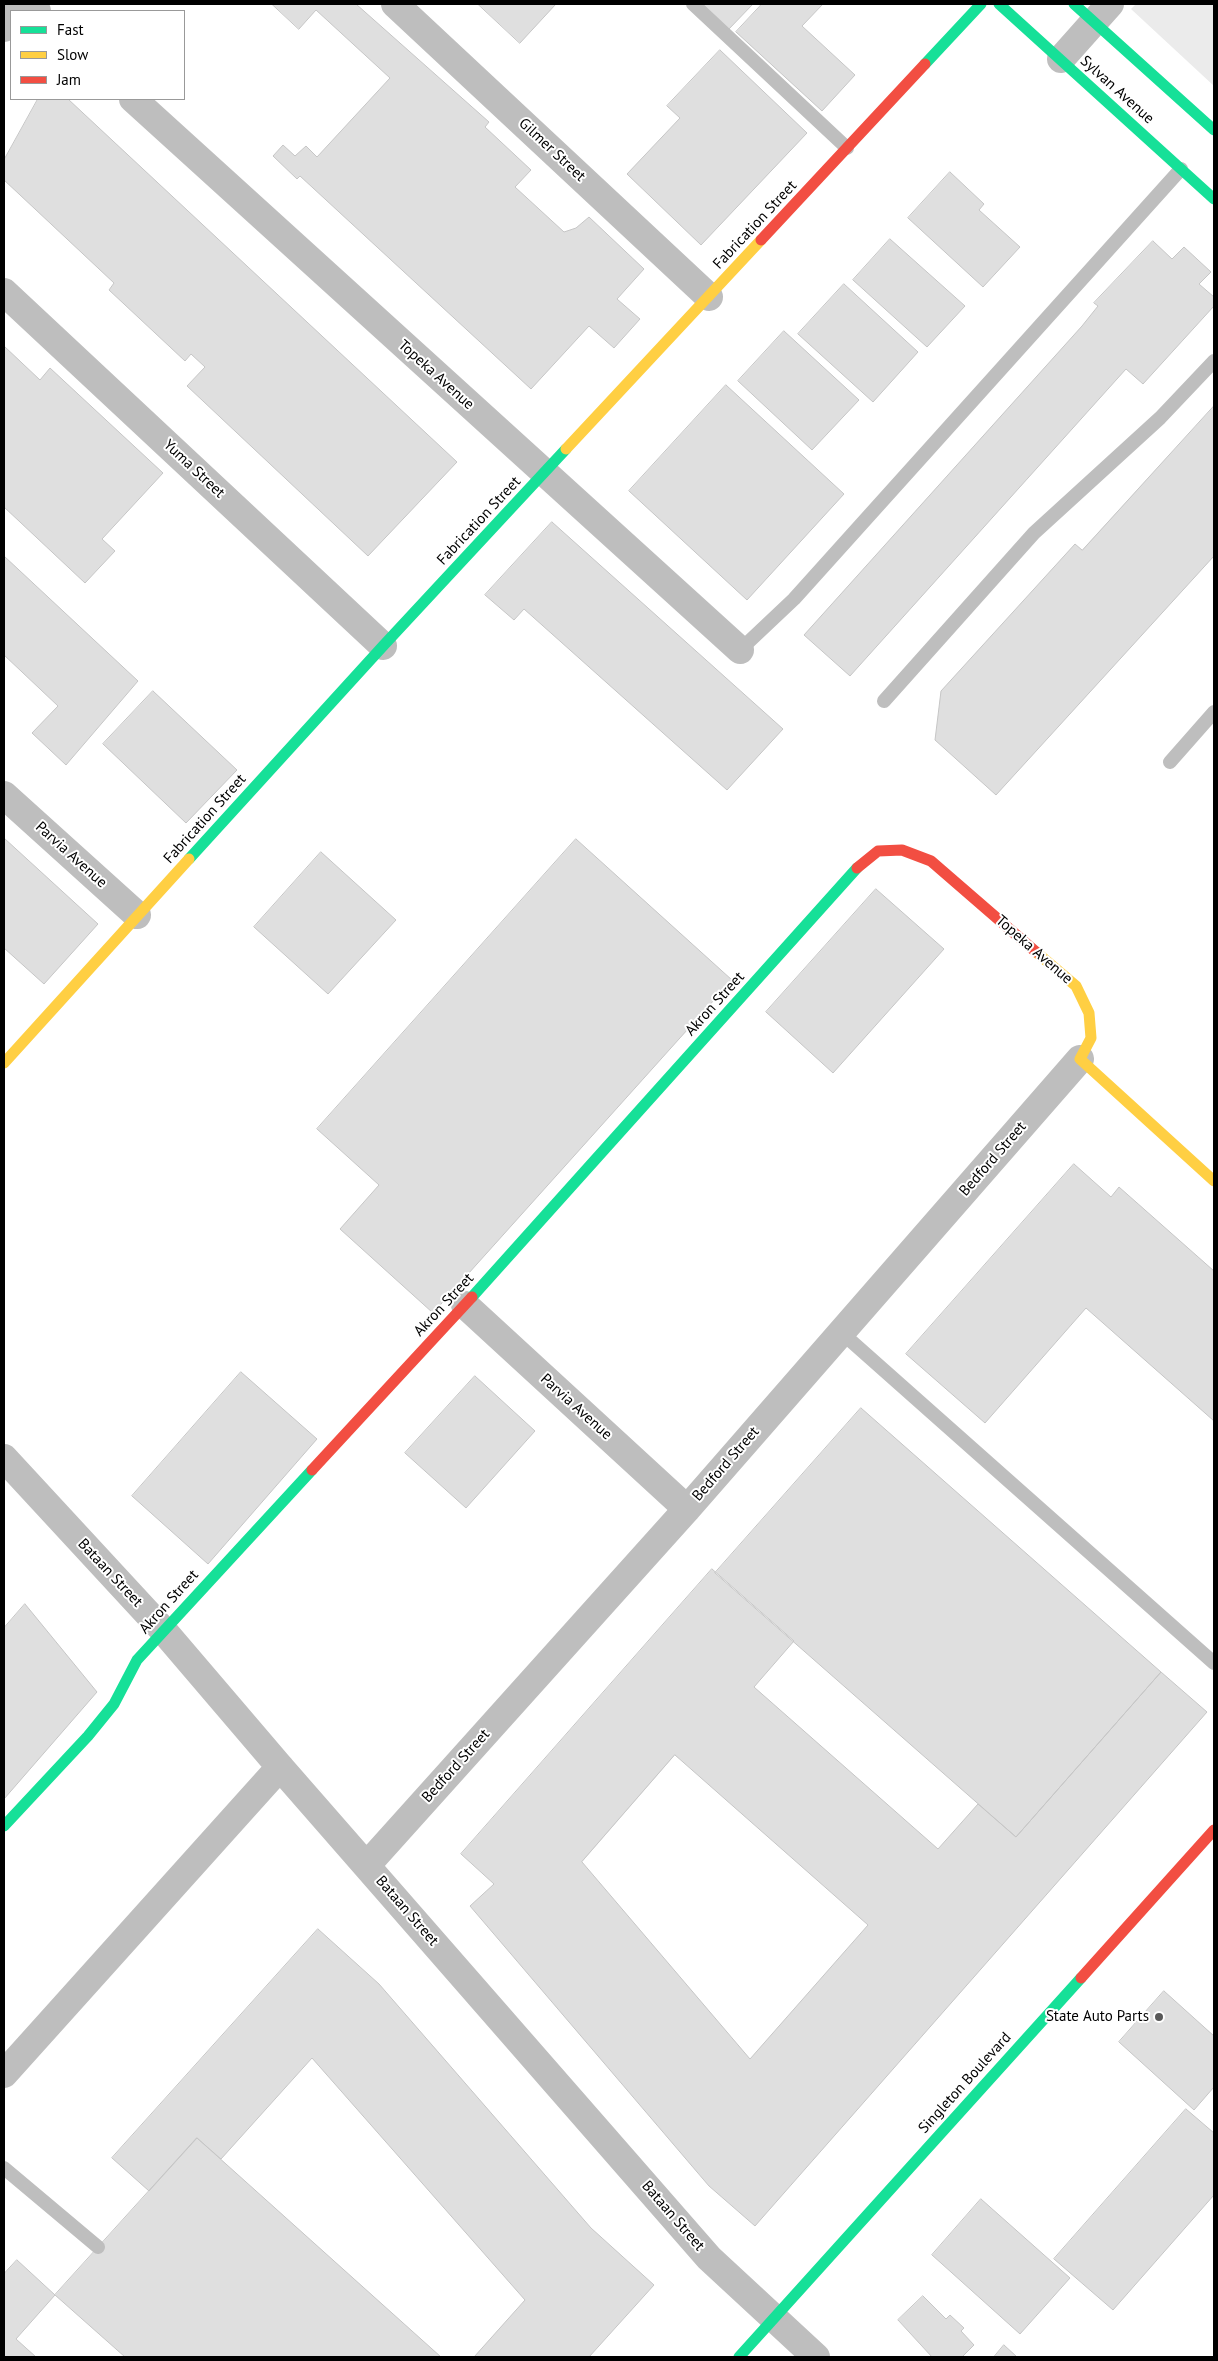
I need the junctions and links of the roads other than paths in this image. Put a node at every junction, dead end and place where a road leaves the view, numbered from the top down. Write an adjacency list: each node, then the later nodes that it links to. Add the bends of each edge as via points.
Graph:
1 (395, 4): 16 (street, Gilmer Street)
2 (693, 4): 12 (lane)
3 (980, 4): 12 (street, Fabrication Street)
4 (999, 4): 9 (street, Sylvan Avenue)
5 (1074, 4): 6 (street)
6 (1103, 13): 9 (street); 11 (street)
7 (10, 17): 8 (street)
8 (4, 28)
9 (1061, 60): 13 (street, Sylvan Avenue)
10 (134, 100): 18 (street, Topeka Avenue)
11 (1214, 130)
12 (847, 148): 16 (street, Fabrication Street)
13 (1181, 169): 14 (street, Sylvan Avenue); 20 (lane, via 794,599)
14 (1214, 199)
15 (4, 292): 19 (street, Yuma Street)
16 (709, 297): 18 (street, Fabrication Street)
17 (1214, 361): 21 (lane, via 1160,418 1034,533)
18 (544, 474): 19 (street, Fabrication Street); 20 (street, Topeka Avenue)
19 (383, 646): 26 (street, Fabrication Street)
20 (740, 650)
21 (884, 702)
22 (1214, 712): 23 (lane)
23 (1170, 762)
24 (4, 795): 26 (street, Parvia Avenue)
25 (931, 860): 27 (street, Topeka Avenue, via 1076,986 1089,1013 1091,1038); 30 (street, Akron Street, via 902,850 878,851 858,866)
26 (137, 916): 28 (street, Fabrication Street)
27 (1080, 1059): 29 (street); 31 (street, Bedford Street)
28 (4, 1063)
29 (1214, 1181)
30 (465, 1306): 33 (street, Parvia Avenue); 34 (street, Akron Street)
31 (842, 1333): 33 (street, Bedford Street); 35 (lane)
32 (4, 1458): 34 (street, Bataan Street)
33 (687, 1508): 39 (street, Bedford Street)
34 (163, 1630): 36 (street, Bataan Street); 37 (street, Akron Street, via 137,1660 114,1704)
35 (1214, 1663)
36 (280, 1767): 39 (street, Bataan Street); 40 (street)
37 (4, 1826)
38 (1214, 1830): 43 (street, Singleton Boulevard)
39 (367, 1865): 43 (street, Bataan Street, via 709,2258)
40 (4, 2074)
41 (4, 2168): 42 (lane)
42 (98, 2247)
43 (773, 2319): 44 (street, Singleton Boulevard); 45 (street, Bataan Street)
44 (739, 2357)
45 (816, 2357)

